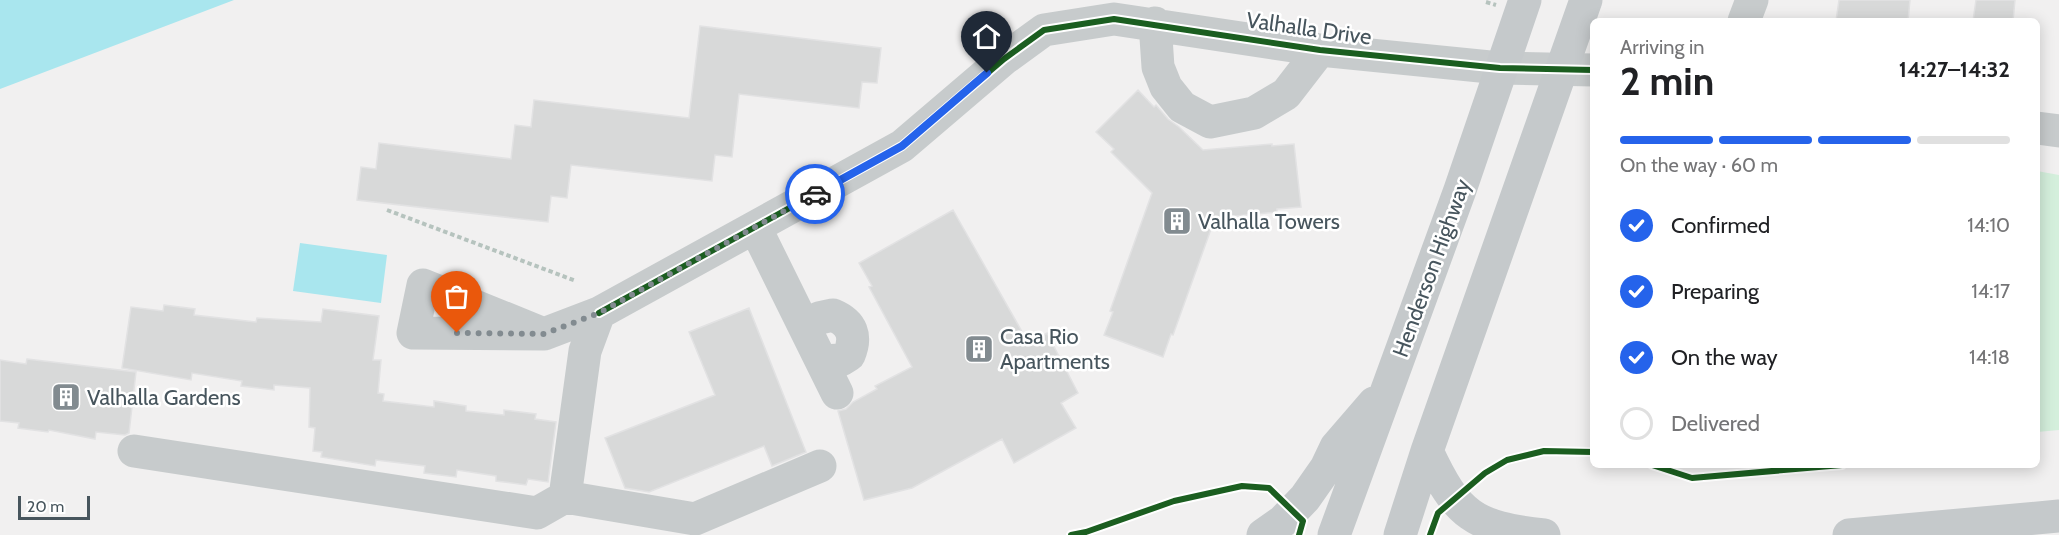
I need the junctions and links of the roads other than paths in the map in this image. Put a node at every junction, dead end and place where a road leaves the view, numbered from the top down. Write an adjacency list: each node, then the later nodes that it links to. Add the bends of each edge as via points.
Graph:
1 (1525, 0): 8 (main road, Henderson Highway)
2 (1586, 0): 9 (main road)
3 (1752, 0): 5 (street)
4 (1099, 10): 6 (street, Valhalla Drive, via 1114,19); 13 (street, Valhalla Drive, via 1044,30 902,146)
5 (1745, 18)
6 (1155, 23): 7 (street, Valhalla Drive); 7 (street, via 1158,68 1166,87 1182,107 1210,122 1254,113 1286,94)
7 (1320, 50): 8 (street, Valhalla Drive)
8 (1500, 68): 9 (street, Valhalla Drive); 16 (main road, Henderson Highway)
9 (1560, 69): 10 (street, Valhalla Drive); 19 (main road)
10 (1590, 70)
11 (2040, 128): 12 (street)
12 (2059, 130)
13 (755, 227): 14 (street, Valhalla Drive); 17 (street)
14 (599, 313): 15 (street, Valhalla Drive); 21 (street, via 585,351)
15 (544, 334)
16 (1389, 385): 23 (main road, via 1336,447 1305,498); 24 (main road, Henderson Highway)
17 (837, 393)
18 (134, 451): 21 (street, via 537,513)
19 (1427, 452): 25 (main road); 26 (main road, via 1448,493 1470,515 1498,526)
20 (820, 466): 21 (street, via 695,519)
21 (565, 497)
22 (2059, 516): 27 (main road)
23 (1263, 535)
24 (1334, 535)
25 (1400, 535)
26 (1544, 535)
27 (1850, 535)

